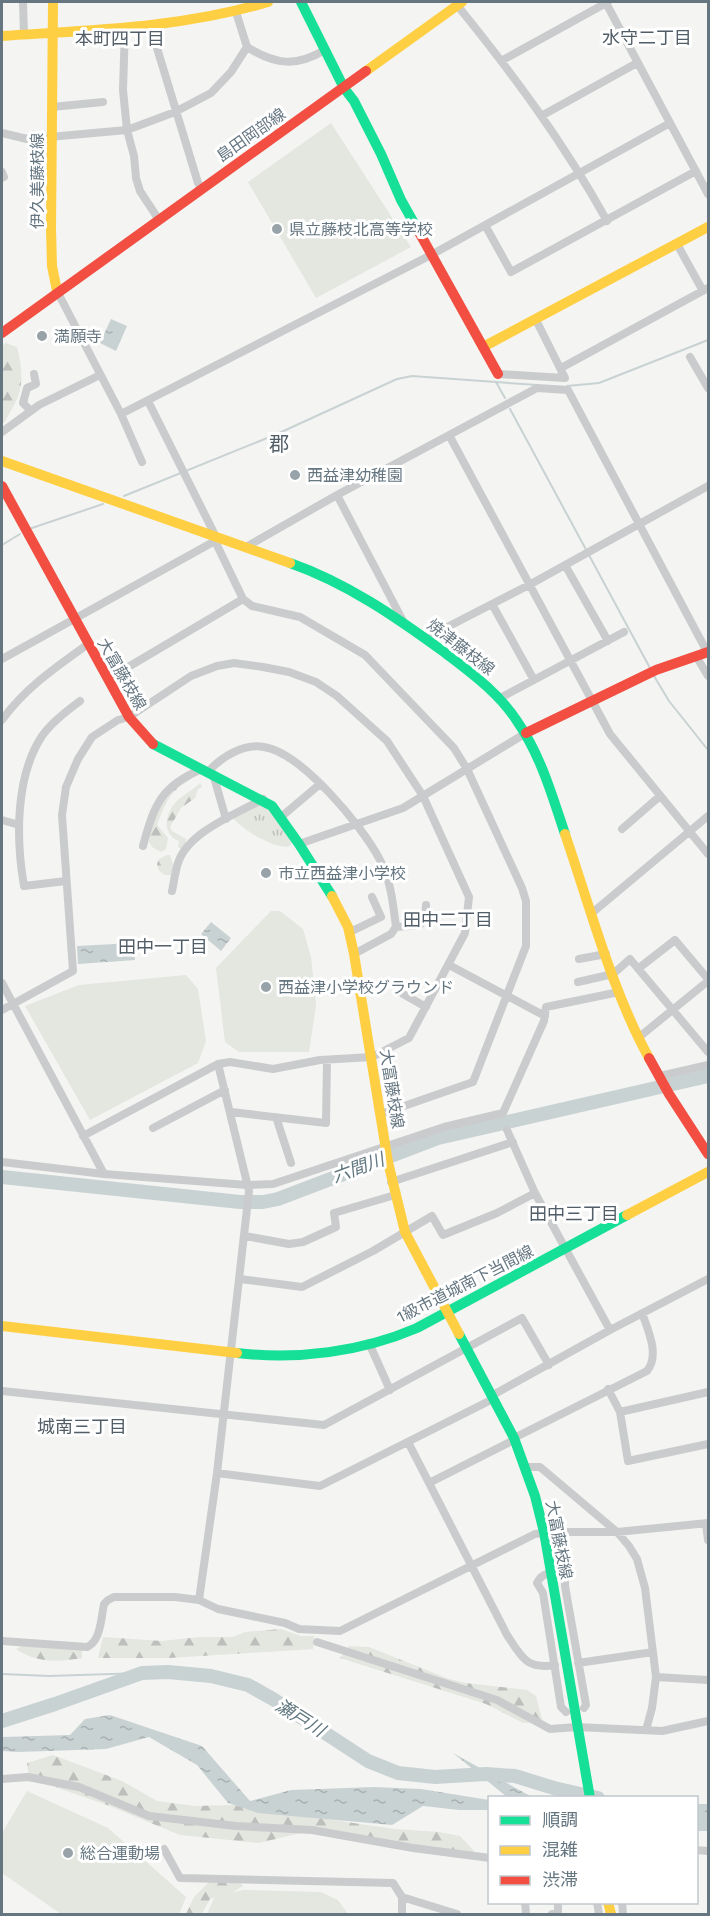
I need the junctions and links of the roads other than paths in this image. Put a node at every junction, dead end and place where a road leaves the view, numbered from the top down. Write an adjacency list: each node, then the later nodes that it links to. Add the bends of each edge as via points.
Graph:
1 (23, 2): 11 (street)
2 (53, 2): 10 (main road, 伊久美藤枝線)
3 (268, 2): 7 (main road)
4 (301, 2): 14 (main road)
5 (607, 2): 15 (street); 16 (street)
6 (459, 3): 15 (street); 17 (main road, 島田岡部線)
7 (236, 12): 8 (main road); 13 (street)
8 (150, 25): 9 (main road); 20 (street)
9 (125, 27): 10 (main road); 23 (street, via 123,90)
10 (53, 32): 11 (main road); 19 (main road, 伊久美藤枝線)
11 (24, 34): 12 (main road)
12 (2, 36)
13 (247, 47): 14 (street, via 266,59 297,62); 20 (street, via 211,93)
14 (325, 50): 17 (main road)
15 (501, 61): 21 (street)
16 (637, 63): 21 (street); 22 (street)
17 (344, 88): 30 (main road, 島田岡部線); 37 (main road)
18 (103, 102): 19 (street)
19 (52, 107): 25 (main road, 伊久美藤枝線)
20 (175, 112): 23 (street); 30 (street)
21 (543, 116): 28 (street)
22 (670, 123): 26 (street); 28 (street)
23 (127, 130): 25 (street); 32 (street, via 140,191)
24 (2, 133): 25 (street, via 27,139)
25 (52, 137): 39 (main road, 伊久美藤枝線, via 52,266)
26 (696, 171): 31 (street); 33 (street)
27 (2, 172): 29 (street)
28 (580, 174): 33 (street); 34 (street)
29 (2, 178)
30 (202, 188): 32 (main road, 島田岡部線)
31 (708, 194)
32 (159, 220): 39 (main road, 島田岡部線)
33 (607, 221): 34 (street, via 510,272)
34 (485, 225): 37 (street)
35 (708, 227): 36 (main road)
36 (677, 244): 38 (street); 40 (main road)
37 (431, 255): 42 (main road); 51 (street)
38 (706, 290): 44 (street)
39 (57, 291): 41 (main road); 47 (street)
40 (536, 320): 42 (main road); 44 (street)
41 (2, 333)
42 (483, 347): 46 (main road)
43 (690, 357): 50 (street)
44 (561, 368): 48 (street, via 565,378)
45 (34, 374): 52 (street, via 36,384 27,388 23,403)
46 (498, 374): 48 (street)
47 (100, 375): 52 (street); 53 (street)
48 (534, 377): 49 (street)
49 (537, 388): 55 (street); 61 (street, via 568,390)
50 (708, 388)
51 (148, 401): 53 (street); 62 (street)
52 (30, 411): 54 (street)
53 (121, 414): 57 (street)
54 (2, 432)
55 (448, 435): 60 (street); 65 (street)
56 (2, 461): 62 (main road, 焼津藤枝線)
57 (142, 462)
58 (2, 486): 68 (main road, 大富藤枝線)
59 (708, 486): 61 (street)
60 (337, 495): 63 (street); 69 (street)
61 (638, 524): 64 (street); 74 (street)
62 (216, 539): 63 (main road, 焼津藤枝線); 66 (street); 68 (street)
63 (246, 547): 69 (main road, 焼津藤枝線, via 342,585)
64 (565, 565): 65 (street); 72 (street)
65 (529, 585): 67 (street); 76 (street)
66 (243, 599): 78 (street); 86 (street, via 252,606 300,617 365,655 454,748)
67 (492, 604): 71 (street); 79 (street)
68 (74, 620): 73 (main road, 大富藤枝線); 75 (street)
69 (403, 622): 71 (main road, 焼津藤枝線)
70 (624, 632): 72 (street)
71 (426, 638): 80 (main road, 焼津藤枝線)
72 (608, 641): 76 (street)
73 (88, 644): 78 (main road, 大富藤枝線); 84 (street, via 33,685)
74 (704, 654): 77 (street); 81 (main road, via 656,670)
75 (2, 659)
76 (569, 662): 79 (street); 81 (street)
77 (708, 676)
78 (108, 679): 83 (main road, 大富藤枝線)
79 (534, 680): 80 (street)
80 (500, 698): 85 (main road, 焼津藤枝線)
81 (591, 700): 85 (main road); 90 (street, via 610,734)
82 (80, 701): 97 (street, via 54,722 36,749 24,784)
83 (129, 717): 87 (main road, 大富藤枝線, via 153,744); 89 (street, via 191,676 217,666 234,663 289,672 316,682 337,696 387,741); 103 (street, via 92,737 69,777 62,815)
84 (2, 720)
85 (526, 733): 86 (street); 107 (main road, 焼津藤枝線, via 539,758)
86 (467, 769): 89 (street); 121 (street, via 526,901 526,946)
87 (208, 772): 88 (street, via 216,762 234,752 264,747 280,752); 91 (main road, 大富藤枝線); 94 (street); 101 (street, via 185,776 164,792 153,812)
88 (320, 784): 93 (street); 96 (street)
89 (423, 796): 96 (street, via 404,808); 113 (street, via 469,897 465,933)
90 (660, 796): 98 (street); 99 (street)
91 (263, 799): 93 (main road, 大富藤枝線); 94 (street)
92 (708, 816): 99 (street)
93 (281, 817): 100 (main road, 大富藤枝線)
94 (225, 819): 104 (street, via 202,833 184,851)
95 (2, 820): 97 (street)
96 (357, 824): 100 (street); 108 (street, via 380,860 391,890)
97 (19, 825): 103 (street, via 24,886)
98 (622, 829)
99 (690, 831): 102 (street); 107 (street)
100 (299, 844): 109 (main road, 大富藤枝線)
101 (143, 846)
102 (708, 854)
103 (66, 880): 122 (street, via 73,971)
104 (172, 891)
105 (372, 897): 109 (street, via 381,916)
106 (426, 905): 108 (street, via 420,926)
107 (592, 913): 111 (main road, 焼津藤枝線)
108 (396, 927): 110 (street, via 391,934)
109 (350, 932): 110 (main road, 大富藤枝線)
110 (354, 954): 129 (main road, 大富藤枝線)
111 (606, 954): 112 (street); 115 (main road, 焼津藤枝線)
112 (579, 959)
113 (449, 965): 121 (street); 123 (street)
114 (639, 968): 115 (street, via 630,958); 116 (street, via 675,940); 125 (street)
115 (613, 974): 117 (street); 119 (main road, 焼津藤枝線)
116 (708, 980): 125 (street)
117 (578, 982)
118 (2, 983): 122 (street)
119 (619, 992): 126 (street, via 546,1007); 127 (main road, 焼津藤枝線)
120 (403, 994): 123 (street)
121 (506, 996): 126 (street); 136 (street, via 473,1082)
122 (13, 1004): 124 (street); 140 (street)
123 (426, 1007): 129 (street, via 409,1038)
124 (2, 1010)
125 (673, 1010): 127 (street); 128 (street)
126 (544, 1016): 142 (street, via 503,1113 444,1127)
127 (638, 1038): 133 (main road, 焼津藤枝線)
128 (708, 1052)
129 (372, 1057): 130 (street); 136 (main road, 大富藤枝線)
130 (327, 1060): 131 (street, via 273,1069 231,1062); 137 (street, via 326,1123)
131 (218, 1064): 134 (street); 140 (street)
132 (708, 1065): 133 (street)
133 (660, 1077): 143 (main road, 焼津藤枝線)
134 (225, 1090): 135 (street); 138 (street)
135 (231, 1112): 137 (street); 149 (street)
136 (381, 1114): 142 (main road, 大富藤枝線)
137 (276, 1117): 145 (street)
138 (153, 1128)
139 (507, 1130): 141 (street)
140 (83, 1136): 147 (street)
141 (513, 1142): 148 (street); 150 (street)
142 (386, 1154): 148 (main road, 大富藤枝線); 149 (street)
143 (708, 1154)
144 (2, 1162): 147 (street)
145 (291, 1163)
146 (708, 1172): 154 (main road, 1級市道城南下当間線)
147 (104, 1174): 149 (street)
148 (391, 1182): 151 (main road, 大富藤枝線)
149 (248, 1188): 153 (street)
150 (535, 1192): 152 (street, via 443,1235 432,1216); 154 (street)
151 (394, 1195): 152 (main road, 大富藤枝線); 153 (street, via 334,1213 336,1227 303,1242 289,1244)
152 (405, 1232): 155 (street, via 302,1287); 157 (main road, 大富藤枝線)
153 (245, 1236): 155 (street)
154 (566, 1249): 157 (main road, 1級市道城南下当間線); 160 (street)
155 (240, 1279): 163 (street)
156 (708, 1279): 158 (street)
157 (446, 1313): 161 (main road, 1級市道城南下当間線, via 398,1336); 162 (main road, 大富藤枝線)
158 (642, 1313): 160 (street); 165 (street, via 650,1336 651,1366)
159 (2, 1326): 163 (main road, 1級市道城南下当間線)
160 (610, 1330): 164 (street)
161 (369, 1343): 163 (main road, 1級市道城南下当間線, via 319,1354); 166 (street)
162 (466, 1349): 164 (street, via 522,1318); 166 (street); 169 (main road, 大富藤枝線)
163 (231, 1353): 171 (street)
164 (549, 1365): 169 (street)
165 (608, 1389): 170 (street); 172 (street)
166 (390, 1390): 171 (street, via 324,1425)
167 (2, 1391): 171 (street)
168 (708, 1392): 170 (street)
169 (492, 1397): 172 (main road, 大富藤枝線); 173 (street)
170 (620, 1412): 174 (street, via 628,1461)
171 (223, 1415): 176 (street)
172 (514, 1439): 175 (main road, 大富藤枝線); 177 (street)
173 (408, 1442): 176 (street, via 320,1486); 177 (street)
174 (708, 1444)
175 (525, 1467): 179 (main road, 大富藤枝線); 180 (street, via 540,1467)
176 (217, 1473): 184 (street)
177 (429, 1483): 182 (street)
178 (707, 1523): 180 (street); 181 (street)
179 (544, 1532): 180 (street); 182 (street); 183 (main road, 大富藤枝線)
180 (617, 1532): 187 (street, via 637,1559)
181 (708, 1540)
182 (471, 1565): 184 (street, via 340,1631 299,1629 218,1609); 189 (street, via 523,1658 536,1666)
183 (551, 1572): 188 (street, via 566,1578); 189 (street, via 537,1583 543,1593); 195 (main road, 大富藤枝線)
184 (199, 1600): 185 (street, via 108,1600 96,1640 87,1647)
185 (2, 1641)
186 (316, 1642): 195 (street, via 497,1700 550,1729)
187 (653, 1652): 188 (street); 190 (street)
188 (578, 1663): 192 (street)
189 (555, 1665): 193 (street, via 561,1707)
190 (656, 1677): 191 (street); 196 (street)
191 (708, 1680)
192 (584, 1708)
193 (566, 1712)
194 (708, 1721): 196 (street, via 662,1731)
195 (578, 1730): 196 (street); 198 (main road, 大富藤枝線)
196 (646, 1730)
197 (2, 1779): 200 (street, via 28,1776 79,1788 149,1816 312,1830)
198 (590, 1796)
199 (164, 1849): 201 (street, via 180,1878 393,1883)
200 (488, 1858)
201 (402, 1897): 202 (street); 203 (street)
202 (402, 1914)
203 (457, 1914)

